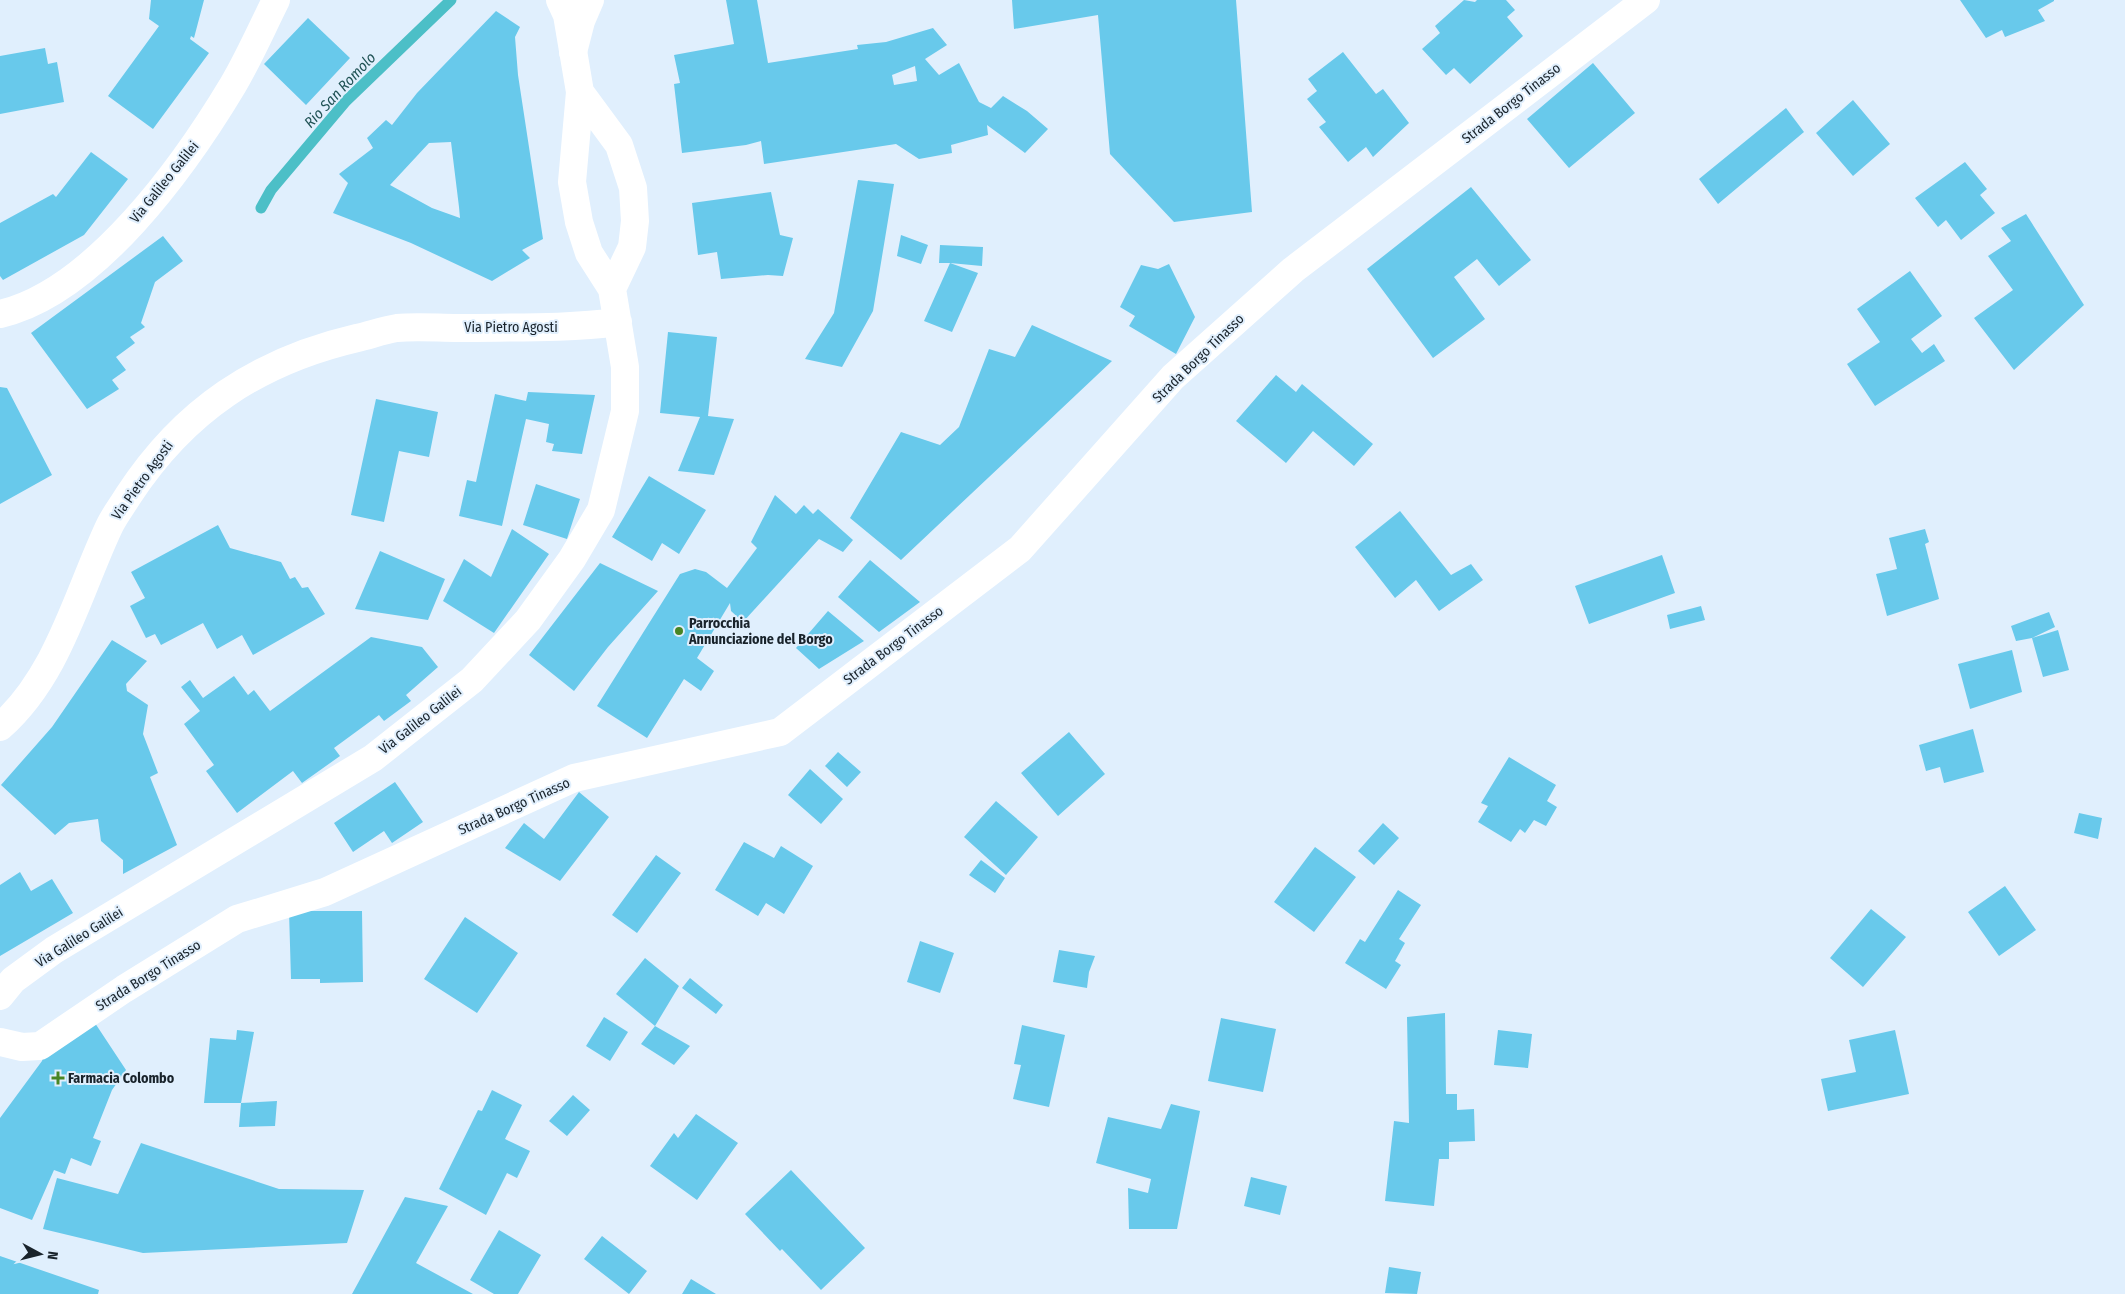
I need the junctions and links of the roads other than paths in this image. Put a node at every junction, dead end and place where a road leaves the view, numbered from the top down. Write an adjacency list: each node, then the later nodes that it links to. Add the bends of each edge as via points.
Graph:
1 (276, 0): 12 (main road, Via Galileo Galilei, via 234,83 199,139 108,250 51,294 15,311)
2 (560, 0): 5 (main road, Via Galileo Galilei, via 567,15)
3 (590, 0): 5 (main road)
4 (1646, 0): 16 (main road, Strada Borgo Tinasso, via 1293,270 1174,377 1020,549 780,732 574,778 325,892 237,919 40,1046 22,1047)
5 (574, 52): 6 (main road, Via Galileo Galilei)
6 (580, 92): 7 (main road, Via Galileo Galilei); 8 (main road, Via Galileo Galilei)
7 (619, 145): 8 (main road, via 590,143); 9 (main road, Via Galileo Galilei, via 633,188 635,221)
8 (576, 148): 10 (main road, Via Galileo Galilei, via 572,182 578,222)
9 (632, 247): 10 (main road, via 616,255); 11 (main road, Via Galileo Galilei)
10 (589, 253): 11 (main road, Via Galileo Galilei)
11 (612, 289): 13 (main road, Via Galileo Galilei)
12 (0, 314)
13 (618, 322): 14 (main road, Via Pietro Agosti, via 573,327 397,328 319,347 242,381 170,440 140,479 109,525 69,625 42,675 14,715); 15 (main road, Via Galileo Galilei, via 625,367 625,411 601,510 572,559 528,620 472,680 373,758 54,950 13,980)
14 (0, 727)
15 (0, 996)
16 (0, 1042)

